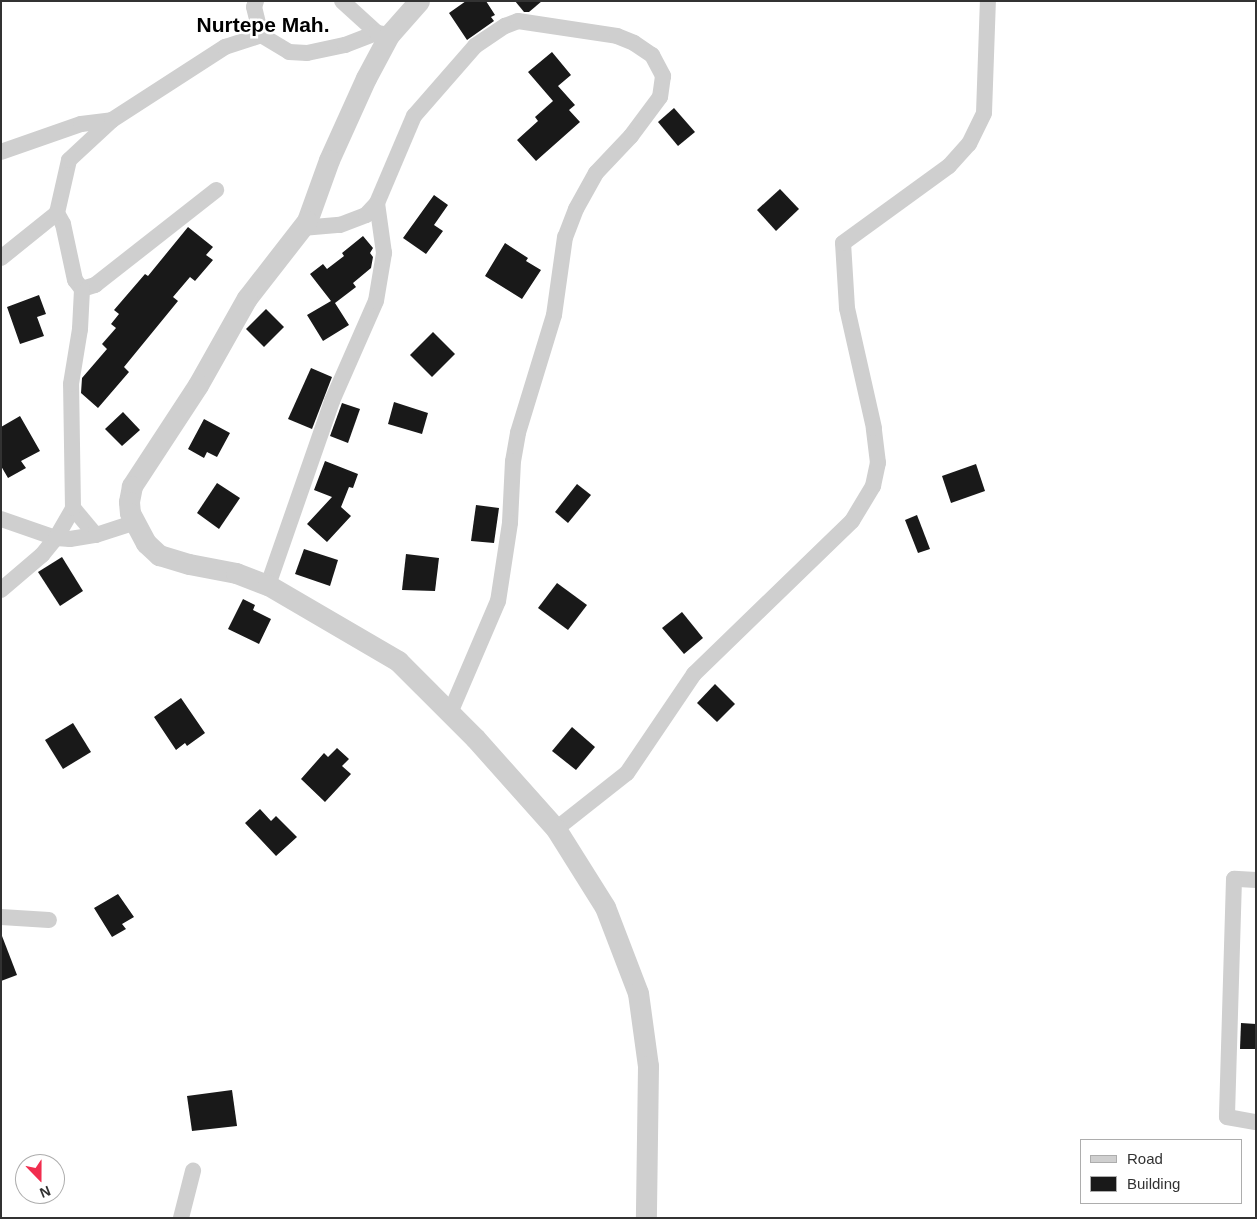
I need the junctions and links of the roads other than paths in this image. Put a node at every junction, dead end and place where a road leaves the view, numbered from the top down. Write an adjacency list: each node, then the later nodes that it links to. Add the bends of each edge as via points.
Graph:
1 (256, 1): 6 (street, via 254,7)
2 (342, 1): 5 (street)
3 (419, 1): 5 (street)
4 (988, 1): 23 (street, via 984,113 969,144 948,166 843,243 847,308 874,428 878,463 873,486 852,521 694,674 627,773)
5 (383, 34): 6 (street, via 307,52 289,52); 12 (street)
6 (262, 35): 7 (street, via 225,47)
7 (112, 120): 8 (street, via 81,124); 11 (street, via 69,160)
8 (1, 152)
9 (216, 190): 14 (street, via 95,285)
10 (377, 203): 12 (street, via 366,215 340,225); 20 (street, via 384,253 376,301 332,401); 22 (street, via 414,116 475,46 505,26 518,21 617,36 652,55 662,76 660,97 596,172 565,237 554,315 518,433 513,461 510,523 498,601)
11 (57, 213): 13 (street); 14 (street, via 63,224 75,280)
12 (302, 228): 17 (street, via 247,298 198,385 132,486 129,502)
13 (1, 258)
14 (82, 289): 15 (street, via 80,328 70,384)
15 (73, 508): 18 (street); 19 (street)
16 (1, 519): 19 (street)
17 (134, 523): 18 (street); 20 (street, via 146,543 159,555 236,573)
18 (96, 536): 19 (street)
19 (56, 538): 21 (street, via 42,555)
20 (268, 585): 22 (street, via 398,661)
21 (1, 590)
22 (450, 713): 23 (street)
23 (556, 828): 30 (street, via 605,907 638,993 648,1066)
24 (1256, 880): 27 (street, via 1234,879 1227,1117)
25 (1, 917): 26 (street)
26 (49, 920)
27 (1256, 1122)
28 (193, 1171): 29 (street)
29 (182, 1218)
30 (646, 1218)

